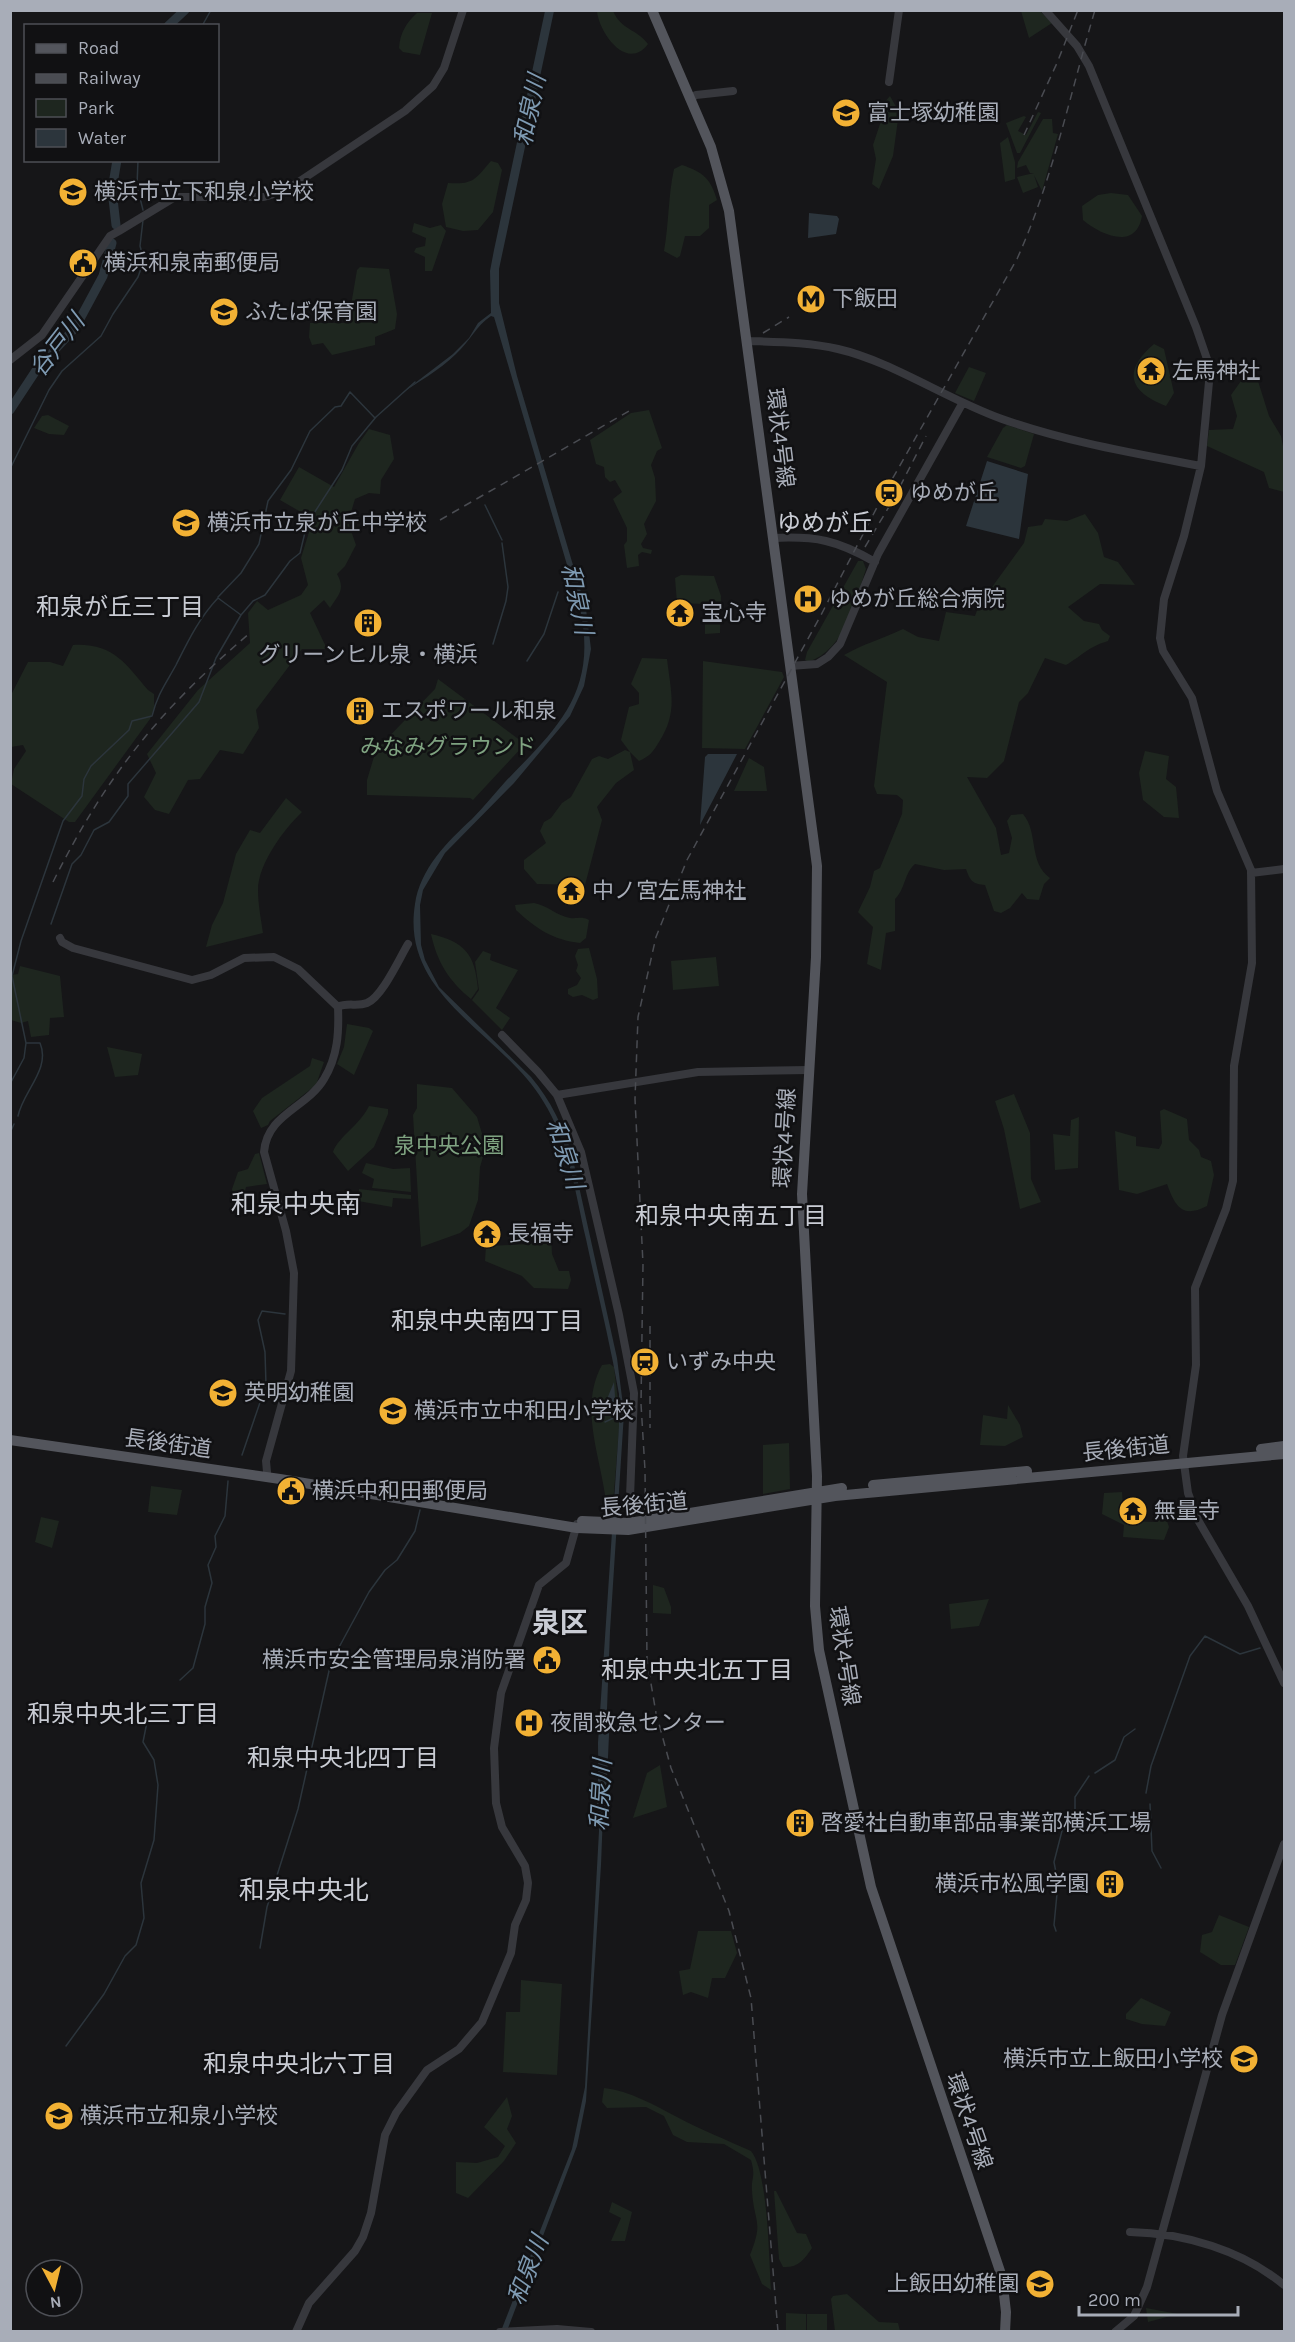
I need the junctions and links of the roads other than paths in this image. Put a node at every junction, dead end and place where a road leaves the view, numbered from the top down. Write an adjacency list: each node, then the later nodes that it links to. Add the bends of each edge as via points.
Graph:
1 (463, 10): 9 (street, via 442,73 405,111 280,194 228,199 175,197 110,236 42,335)
2 (652, 10): 7 (main road, 環状4号線)
3 (899, 10): 5 (street)
4 (1046, 10): 11 (street, via 1089,66 1204,349 1209,382)
5 (889, 82)
6 (733, 92): 7 (street)
7 (691, 98): 8 (main road, 環状4号線, via 711,147 729,211)
8 (748, 341): 10 (street, via 848,351); 12 (main road, 環状4号線)
9 (10, 360)
10 (962, 404): 11 (street, via 1092,446); 13 (street)
11 (1201, 466): 16 (street, via 1164,599 1161,644 1192,698 1217,790)
12 (773, 538): 13 (street, via 825,539); 14 (main road, 環状4号線)
13 (875, 562): 14 (street, via 840,644 817,664)
14 (790, 666): 21 (main road, 環状4号線, via 817,866 816,957)
15 (1284, 869): 16 (street)
16 (1251, 873): 27 (street, via 1252,963 1234,1066 1233,1181 1195,1288 1196,1365)
17 (60, 938): 19 (street, via 73,948 185,979 205,977 250,957 274,957 298,969)
18 (408, 944): 19 (street, via 376,998 361,1005)
19 (338, 1007): 28 (street, via 338,1042 324,1079 273,1125 265,1141 264,1152 294,1273 291,1371 266,1461)
20 (502, 1035): 22 (street)
21 (808, 1070): 22 (street, via 698,1072); 29 (main road, 環状4号線, via 802,1194)
22 (557, 1095): 31 (street, via 581,1152 632,1380 634,1406)
23 (10, 1434): 28 (main road, 長後街道)
24 (10, 1440): 30 (main road, 長後街道)
25 (1284, 1446): 27 (main road, 長後街道)
26 (1284, 1454): 27 (main road, 長後街道)
27 (1184, 1460): 29 (main road, 長後街道); 32 (street, via 1188,1493 1198,1520 1248,1606)
28 (267, 1472): 30 (main road, 長後街道)
29 (817, 1495): 31 (main road, 長後街道); 40 (main road, 環状4号線, via 815,1606 819,1650 862,1851 897,1970 1002,2277)
30 (577, 1524): 31 (main road, 長後街道); 37 (street, via 563,1567 538,1585 501,1693 494,1748 496,1803 505,1834 525,1866 528,1883 511,1953 482,2022 459,2049 427,2070 396,2113 385,2135 363,2237 309,2303)
31 (625, 1526)
32 (1284, 1683)
33 (1284, 1845): 35 (street, via 1222,2015)
34 (1130, 2232): 35 (street)
35 (1162, 2233): 36 (street, via 1233,2253 1269,2272); 41 (street, via 1138,2310)
36 (1284, 2285)
37 (296, 2331)
38 (504, 2331): 39 (street)
39 (591, 2331)
40 (1005, 2331)
41 (1115, 2331)

